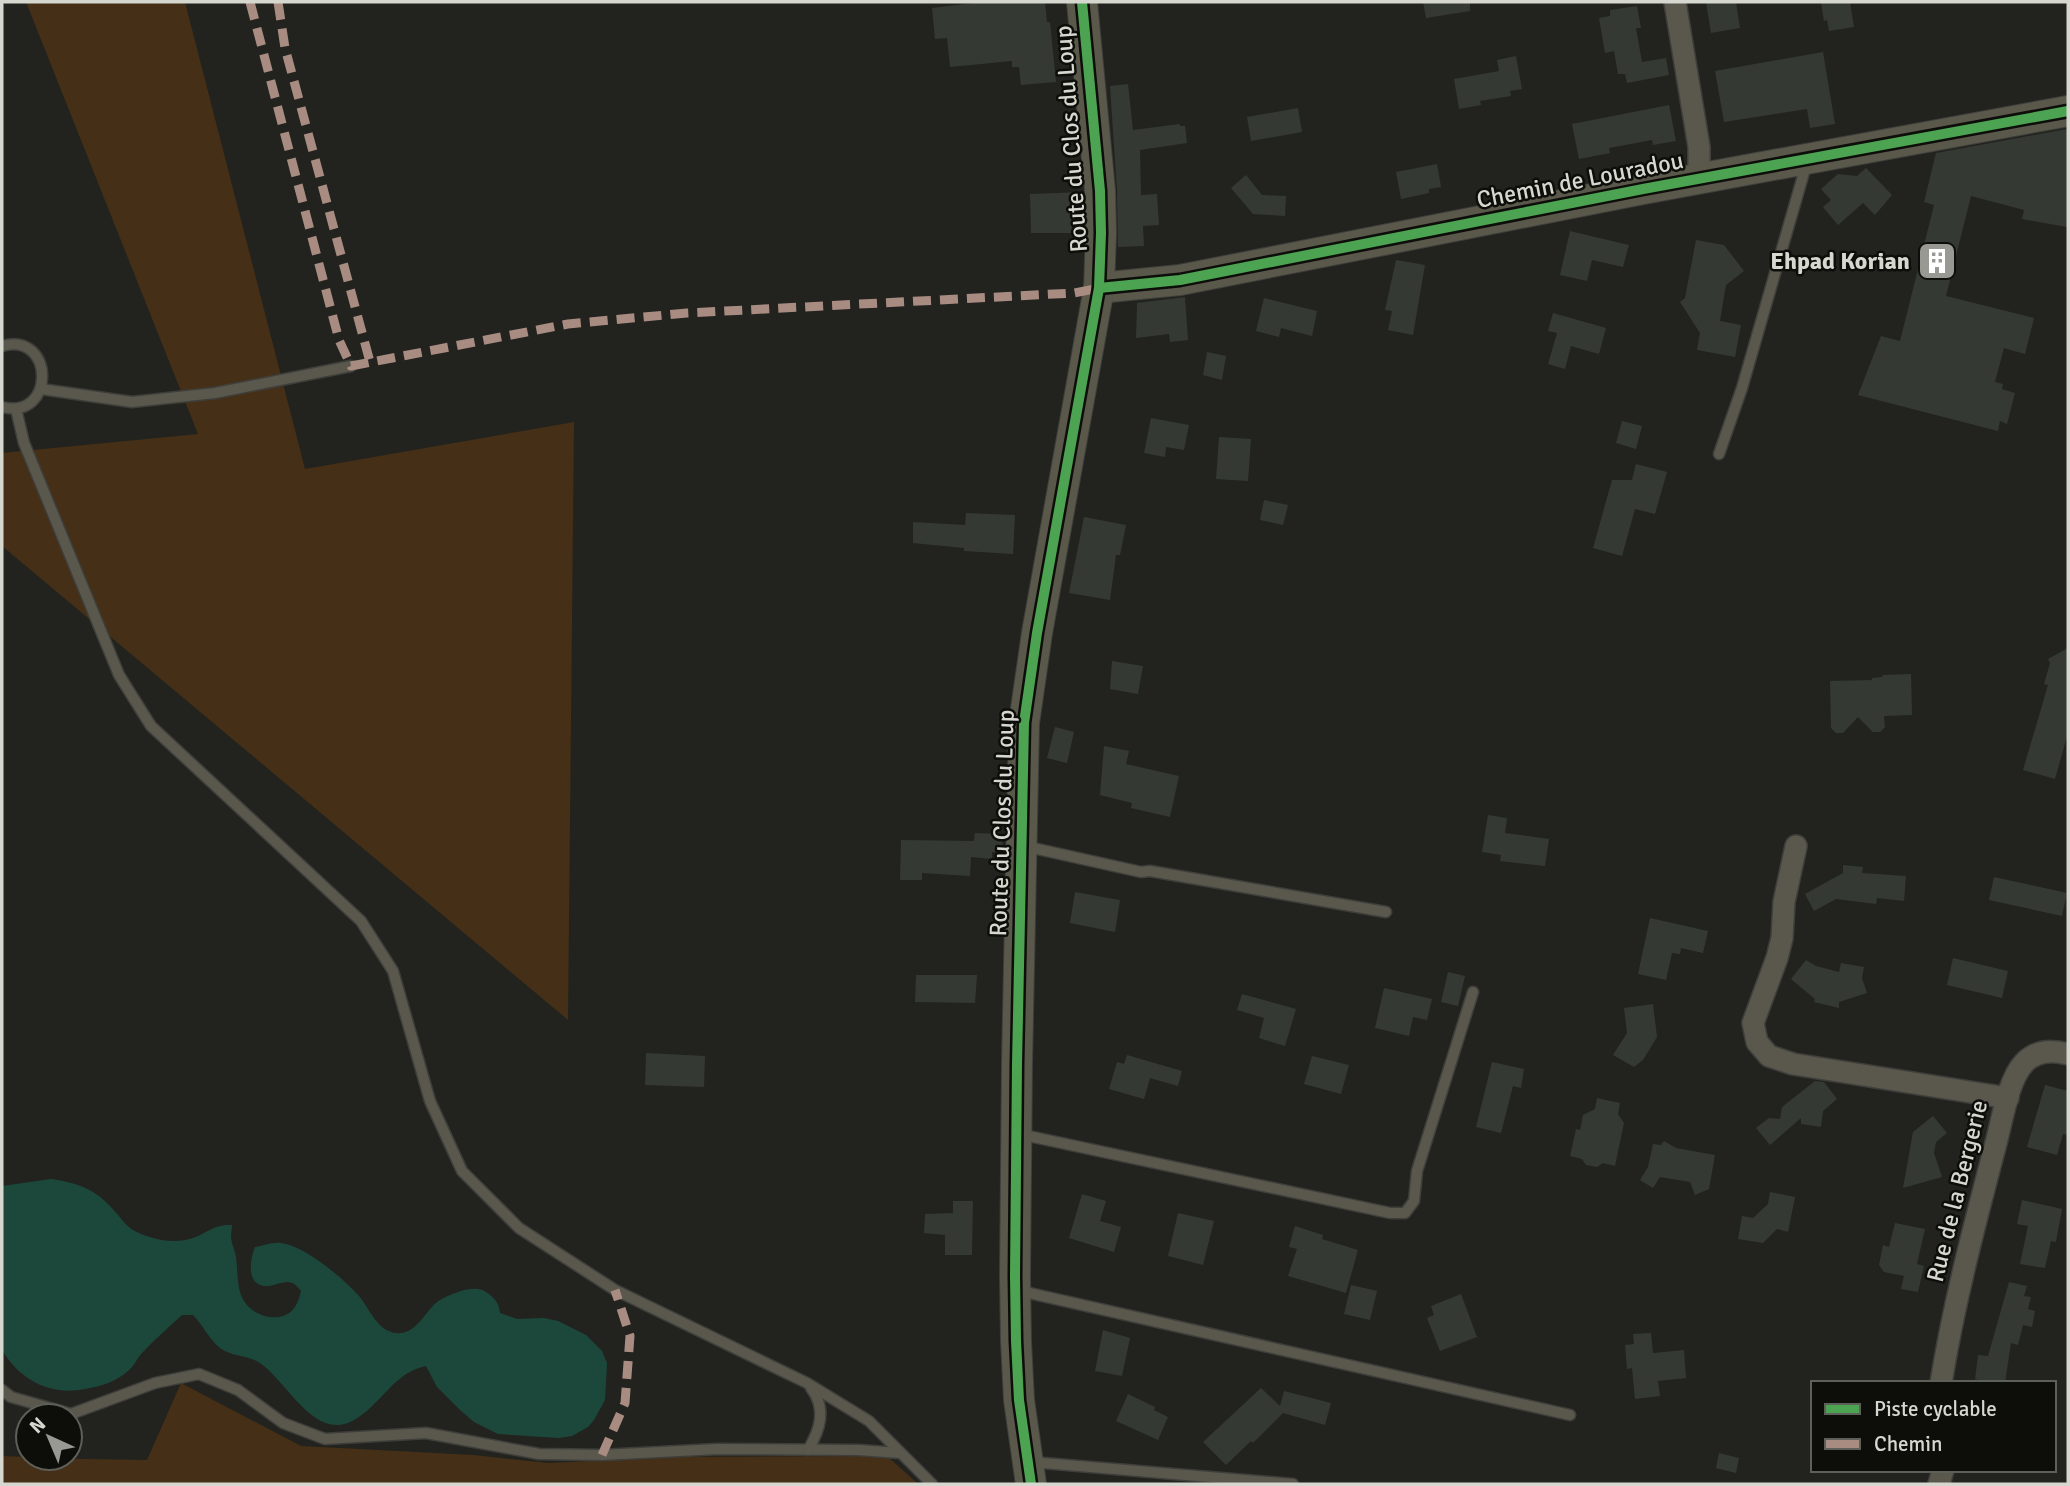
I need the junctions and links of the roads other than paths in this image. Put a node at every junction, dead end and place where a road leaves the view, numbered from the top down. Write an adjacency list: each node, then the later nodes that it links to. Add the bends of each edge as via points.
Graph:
1 (1082, 2): 6 (street, Route du Clos du Loup, via 1099,178)
2 (1675, 2): 5 (street, via 1699,147)
3 (2068, 111): 4 (street, Chemin de Louradou)
4 (1808, 159): 5 (street, Chemin de Louradou); 12 (lane)
5 (1699, 179): 6 (street, Chemin de Louradou, via 1180,280)
6 (1099, 288): 13 (street, Route du Clos du Loup, via 1026,710)
7 (2, 346): 9 (lane, via 19,345 37,357 42,367)
8 (351, 366): 9 (lane, via 215,393 132,401)
9 (41, 389): 11 (lane, via 27,405)
10 (2, 407): 11 (lane)
11 (16, 409): 22 (lane, via 24,443 119,675 151,726 361,921 393,971 430,1101 462,1171 519,1228 615,1290)
12 (1719, 454)
13 (1021, 845): 15 (lane, via 1140,872); 19 (street, Route du Clos du Loup)
14 (1796, 846): 18 (street, via 1777,958 1752,1023 1757,1042 1769,1056 1793,1064)
15 (1386, 912)
16 (1473, 992): 19 (lane, via 1417,1171 1414,1201 1405,1213)
17 (2068, 1054): 18 (street, Rue de la Bergerie, via 2036,1054 2023,1063)
18 (2008, 1098): 21 (street, Rue de la Bergerie, via 1952,1315)
19 (1017, 1133): 20 (street, Route du Clos du Loup)
20 (1016, 1290): 24 (lane); 27 (street, Route du Clos du Loup, via 1018,1388)
21 (1941, 1381)
22 (807, 1383): 25 (lane, via 821,1410 816,1437); 26 (lane, via 869,1421)
23 (2, 1390): 25 (lane, via 11,1397 71,1414 155,1383 200,1374 239,1390 283,1423 324,1439 426,1433 539,1454)
24 (1570, 1415)
25 (808, 1450): 26 (lane)
26 (900, 1453): 28 (lane)
27 (1029, 1473): 29 (lane)
28 (932, 1484)
29 (1293, 1484)

